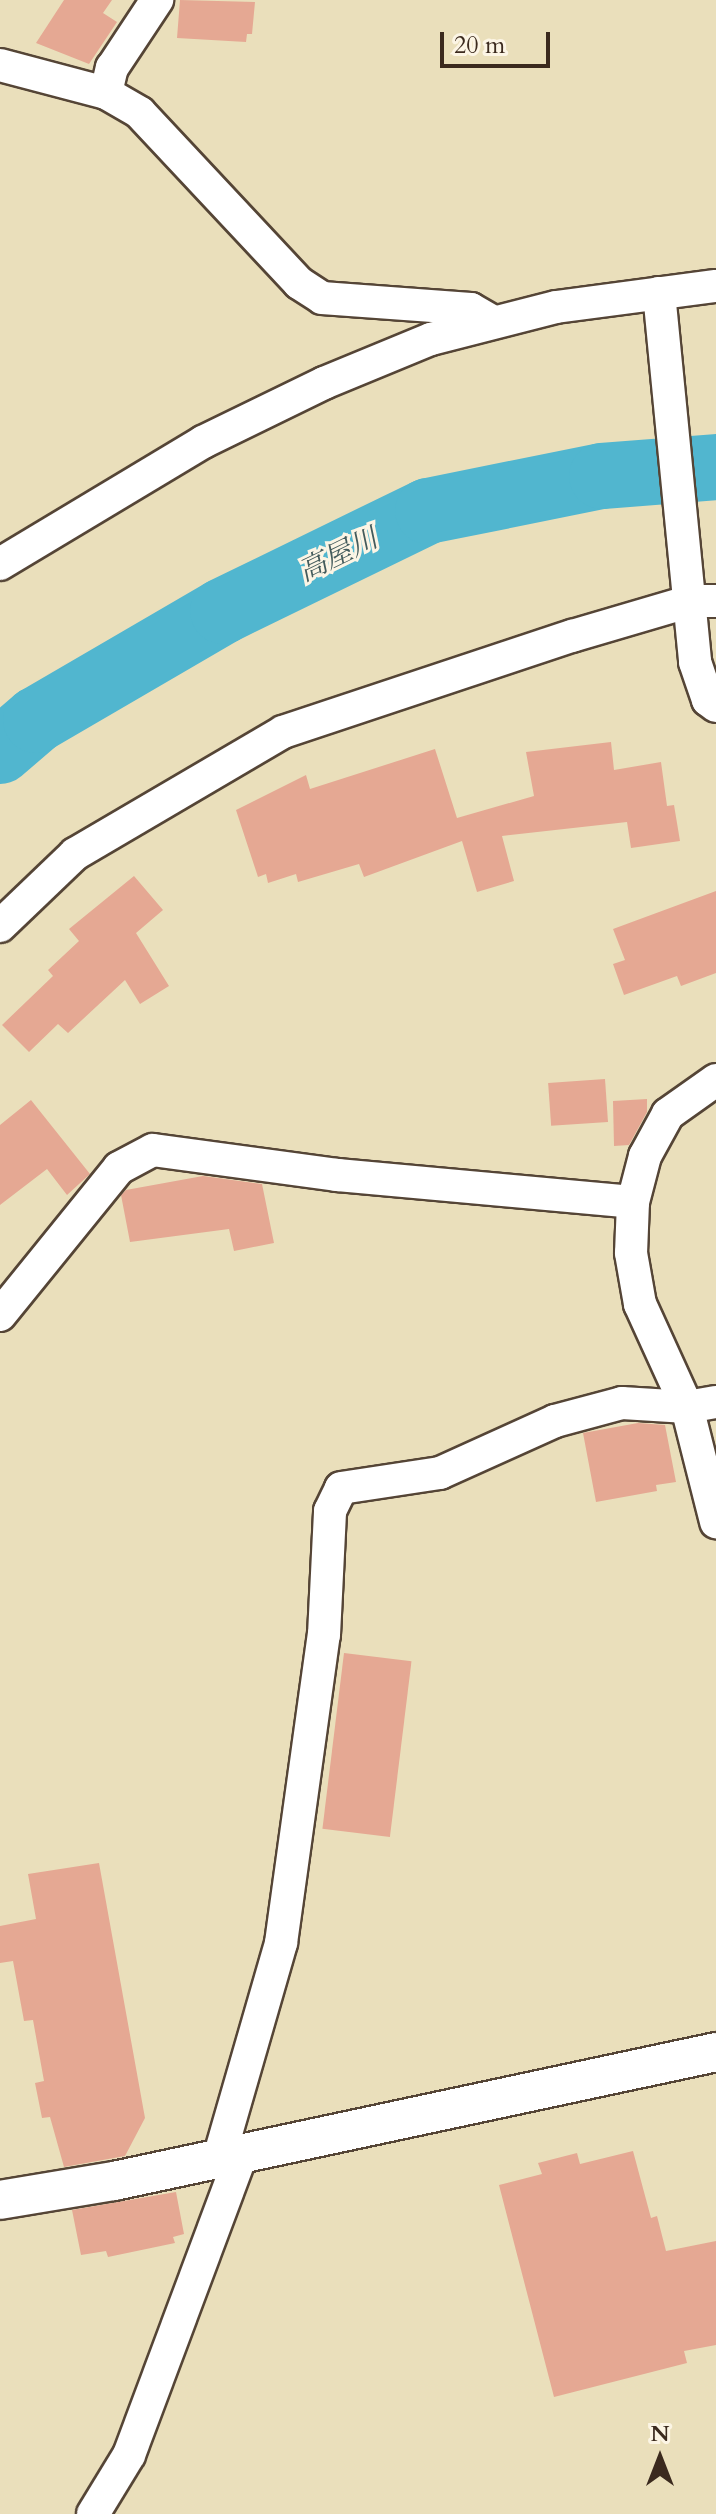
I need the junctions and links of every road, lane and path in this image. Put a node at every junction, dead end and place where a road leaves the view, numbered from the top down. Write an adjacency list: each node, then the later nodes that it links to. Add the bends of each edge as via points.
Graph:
1 (157, 0): 3 (street, via 112,68)
2 (0, 65): 3 (street)
3 (106, 93): 6 (street, via 140,113 299,283 322,298 471,309)
4 (716, 286): 5 (street)
5 (660, 297): 6 (street); 8 (street)
6 (490, 320): 7 (street, via 324,383 203,442)
7 (0, 564)
8 (699, 595): 9 (street, via 695,662 708,700); 10 (street, via 283,732 75,854)
9 (716, 706)
10 (0, 926)
11 (716, 1080): 12 (street, via 668,1114 645,1156)
12 (633, 1202): 13 (street, via 337,1175 153,1150 119,1168); 14 (street, via 631,1253 640,1304)
13 (0, 1315)
14 (701, 1404): 15 (street); 17 (street, via 622,1403 555,1421 440,1473 341,1488 330,1511 324,1635 281,1943)
15 (716, 1522)
16 (716, 2052): 17 (street)
17 (231, 2156): 18 (street); 19 (street, via 129,2455)
18 (0, 2200)
19 (93, 2514)

